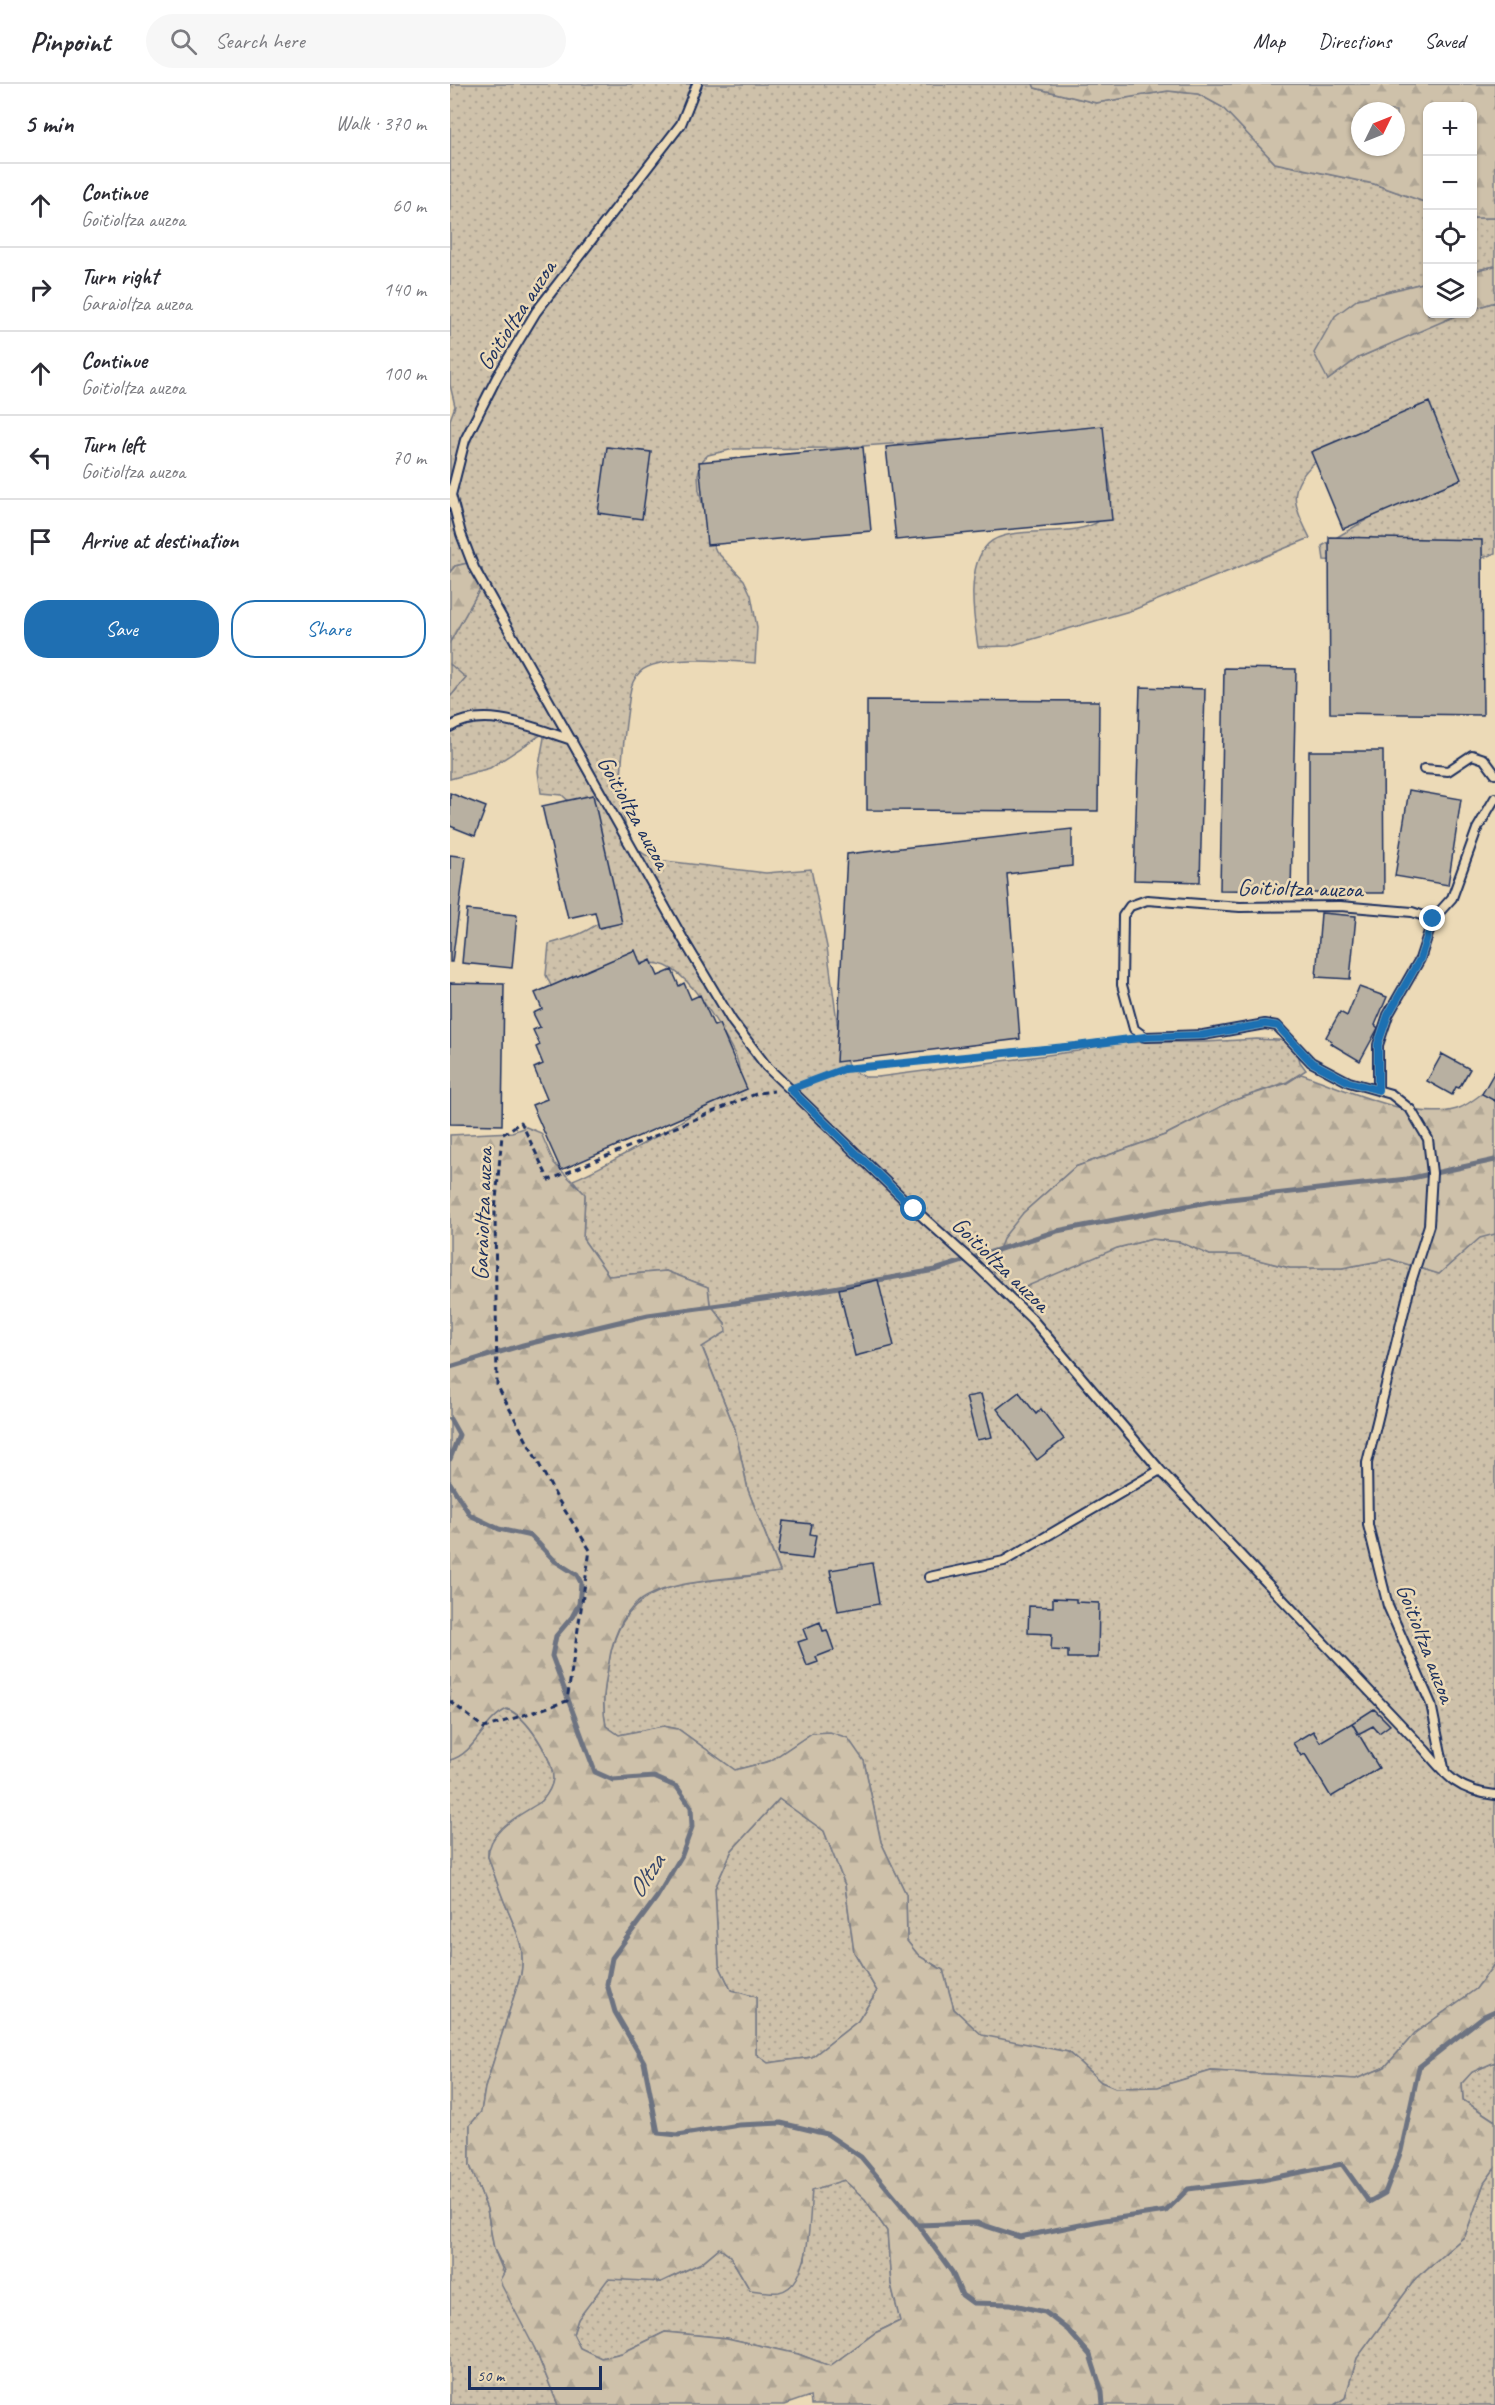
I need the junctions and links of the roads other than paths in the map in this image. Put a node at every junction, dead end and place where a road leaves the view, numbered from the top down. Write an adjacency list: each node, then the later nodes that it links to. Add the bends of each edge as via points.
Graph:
1 (697, 84): 3 (lane, Goitioltza auzoa, via 681,124 536,312 497,377 465,440 451,495 474,568)
2 (450, 727): 3 (lane, via 470,719 497,719)
3 (572, 740): 9 (lane, Goitioltza auzoa, via 682,939 732,1021 767,1067 1032,1319)
4 (1424, 769): 5 (lane, via 1448,771 1472,755 1484,759)
5 (1495, 774)
6 (1495, 798): 7 (lane, via 1477,829 1452,898)
7 (1433, 919): 8 (lane, via 1420,959 1388,1015 1378,1044); 8 (lane, Goitioltza auzoa, via 1412,912 1340,906 1240,907 1147,900 1131,906 1123,916 1122,985 1134,1029 1145,1037 1203,1035 1265,1024 1278,1026 1311,1062 1349,1082)
8 (1378, 1090): 11 (lane, Goitioltza auzoa, via 1392,1094 1411,1110 1428,1139 1432,1173 1429,1225 1411,1282 1367,1463 1368,1525 1388,1606 1431,1704)
9 (1160, 1470): 10 (lane, via 1004,1561); 11 (lane, Goitioltza auzoa)
10 (929, 1576)
11 (1445, 1774): 12 (lane, Goitioltza auzoa, via 1475,1793)
12 (1495, 1795)

